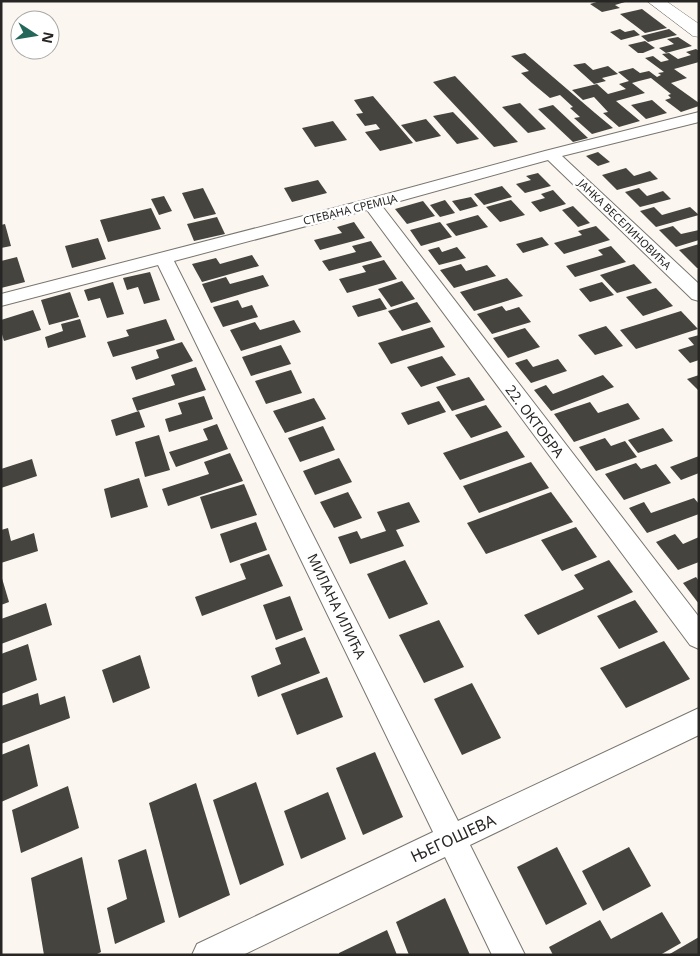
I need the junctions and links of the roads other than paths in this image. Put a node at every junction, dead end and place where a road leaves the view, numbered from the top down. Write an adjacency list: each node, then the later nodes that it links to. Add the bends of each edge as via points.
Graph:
1 (654, 1): 2 (main road)
2 (699, 32)
3 (699, 117): 4 (street, СТЕВАНА СРЕМЦА)
4 (551, 154): 5 (street, СТЕВАНА СРЕМЦА); 7 (street, ЈАНКА ВЕСЕЛИНОВИЋА)
5 (371, 204): 6 (street, СТЕВАНА СРЕМЦА); 9 (street, 22. ОКТОБРА)
6 (164, 258): 8 (street, СТЕВАНА СРЕМЦА); 11 (street, МИЛАНА ИЛИЋА)
7 (699, 295)
8 (1, 300)
9 (699, 637)
10 (699, 721): 11 (street, ЊЕГОШЕВА)
11 (453, 838): 12 (street, ЊЕГОШЕВА); 13 (street, МИЛАНА ИЛИЋА)
12 (208, 955)
13 (509, 955)

